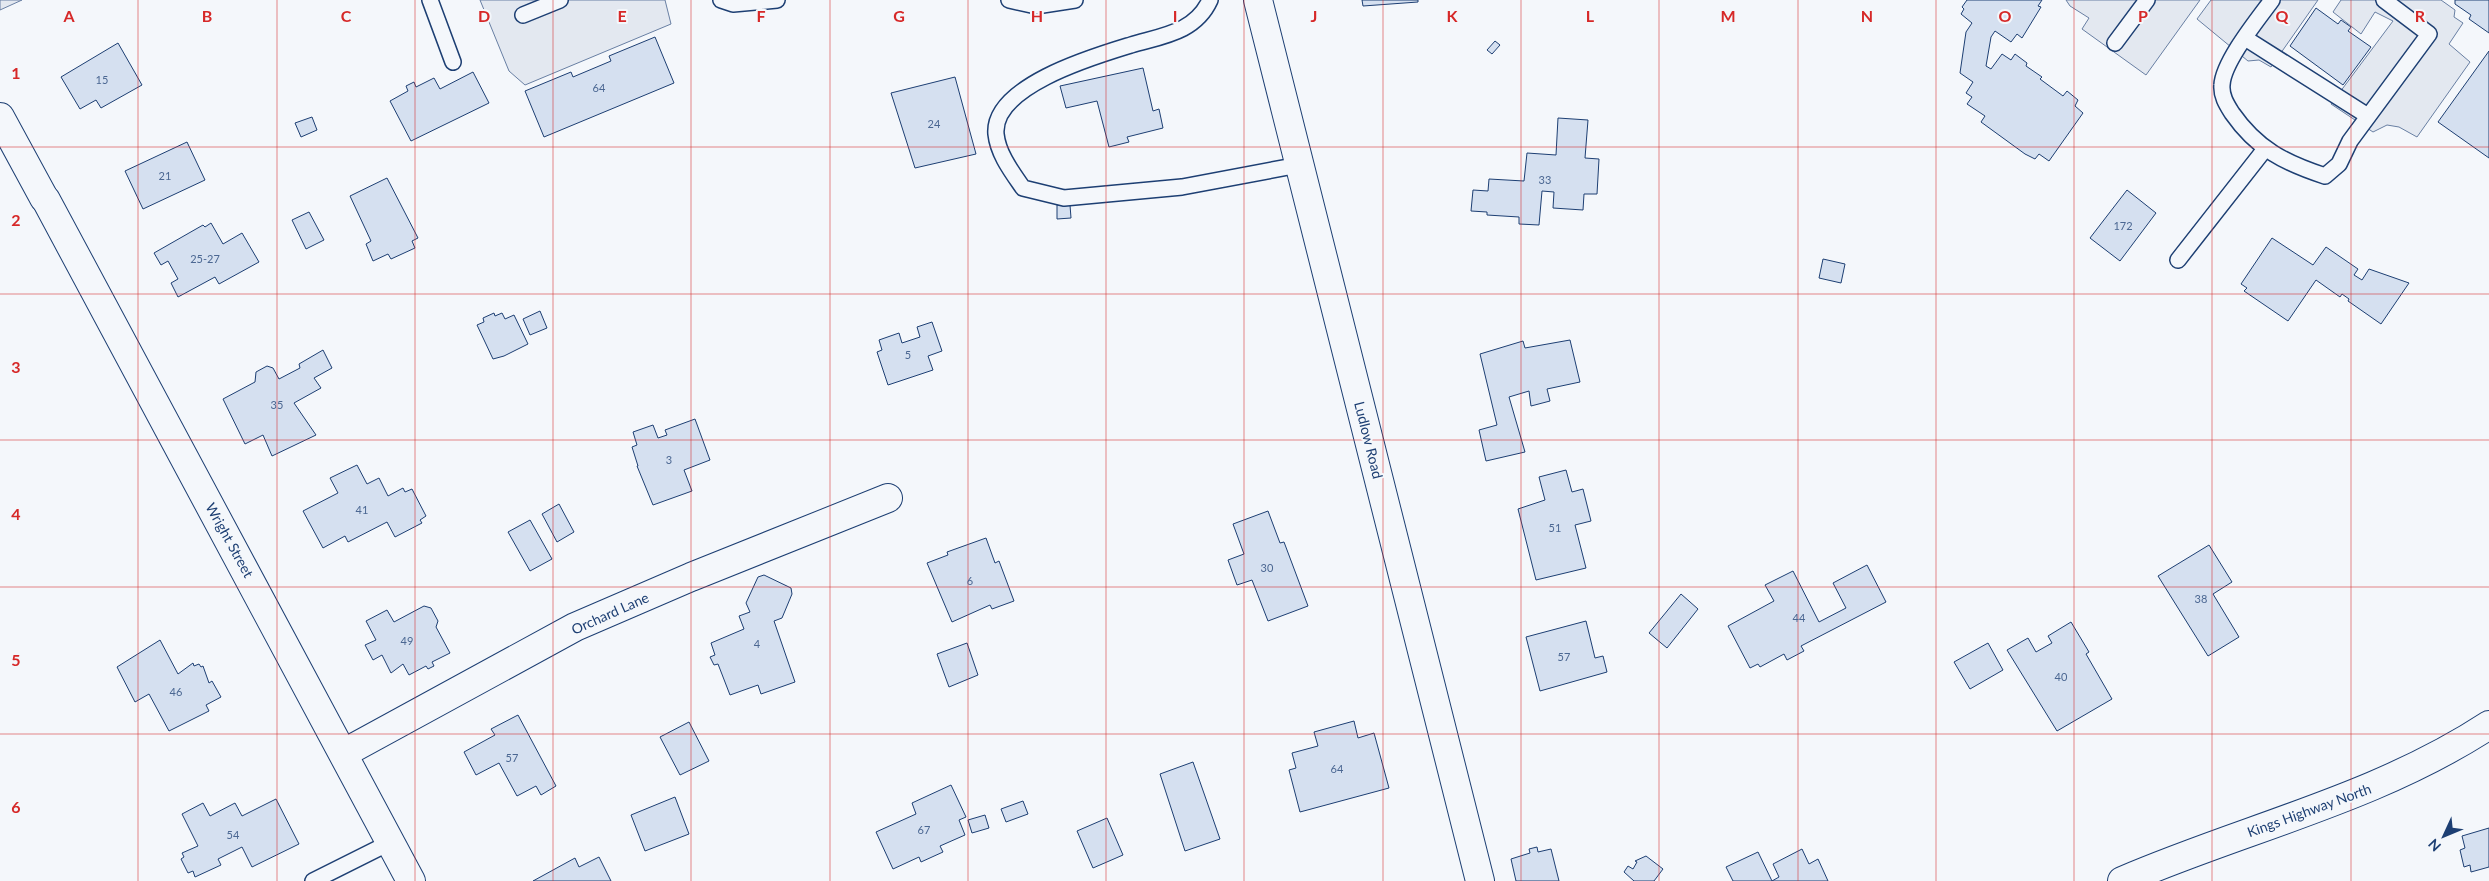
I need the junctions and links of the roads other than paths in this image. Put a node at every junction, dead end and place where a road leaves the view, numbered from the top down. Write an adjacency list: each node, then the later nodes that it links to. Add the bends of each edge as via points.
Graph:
1 (430, 0): 15 (lane)
2 (560, 0): 12 (lane)
3 (721, 0): 4 (lane, via 733,4)
4 (777, 0)
5 (1009, 0): 6 (lane, via 1036,6)
6 (1075, 0)
7 (1210, 0): 19 (lane, via 1206,9 1189,25 1168,36 1061,69 1022,90 1002,110 996,133 1007,166 1023,188 1064,198 1182,187)
8 (1258, 0): 19 (street, Ludlow Road)
9 (2147, 0): 14 (lane)
10 (2272, 0): 13 (lane)
11 (2384, 0): 16 (lane, via 2430,34)
12 (523, 15)
13 (2245, 38): 16 (lane); 18 (lane, via 2221,86 2225,102 2243,129)
14 (2115, 43)
15 (453, 62)
16 (2368, 116): 18 (lane, via 2339,164 2325,176)
17 (0, 117): 23 (street, Wright Street)
18 (2265, 149): 20 (lane)
19 (1299, 165): 27 (street, Ludlow Road)
20 (2178, 260)
21 (888, 498): 23 (street, Orchard Lane, via 575,627)
22 (2489, 725): 28 (street, Kings Highway North, via 2376,786)
23 (344, 753): 24 (street, Wright Street)
24 (391, 842): 25 (lane); 26 (street, Wright Street)
25 (313, 881)
26 (411, 881)
27 (1480, 881)
28 (2122, 881)

